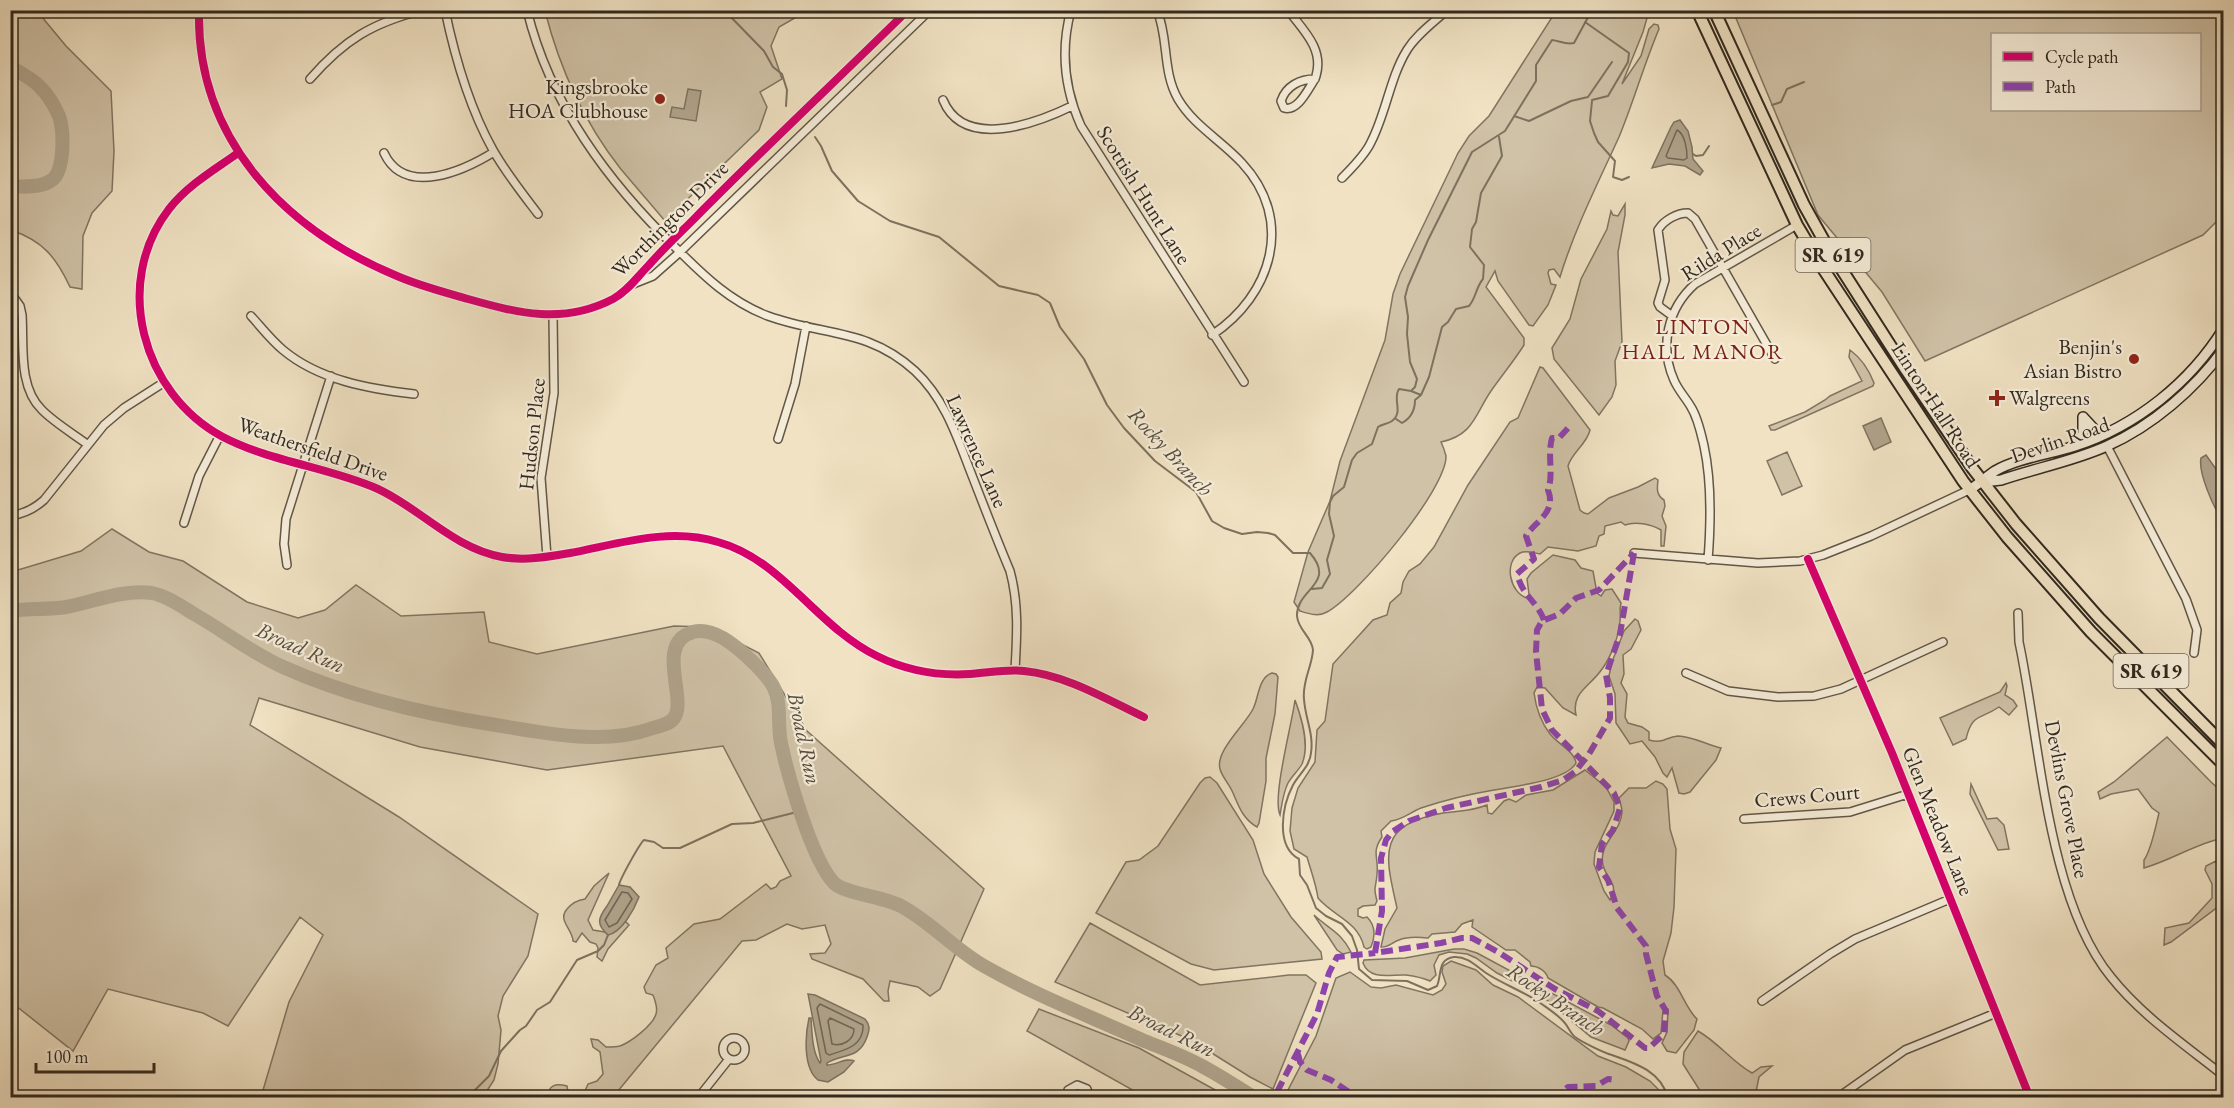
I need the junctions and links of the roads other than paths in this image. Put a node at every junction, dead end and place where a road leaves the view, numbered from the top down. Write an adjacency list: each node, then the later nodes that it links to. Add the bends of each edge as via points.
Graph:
1 (199, 10): 18 (street, Worthington Drive, via 205,73)
2 (423, 10): 13 (street, via 366,29 339,49)
3 (445, 10): 17 (street, via 466,88)
4 (527, 10): 23 (street, Lawrence Lane, via 545,66 582,138 616,185)
5 (908, 10): 23 (street, Worthington Drive)
6 (930, 10): 24 (street, Worthington Drive)
7 (1071, 10): 16 (street, Scottish Hunt Lane, via 1064,58)
8 (1157, 10): 33 (street, via 1168,74 1177,98 1195,122 1250,173 1265,197 1271,222 1271,248 1264,276 1246,306)
9 (1288, 10): 14 (street, via 1317,52)
10 (1447, 10): 20 (street, via 1408,48 1371,141)
11 (1697, 10): 22 (main road, Linton Hall Road / SR 619)
12 (1714, 10): 48 (main road, Linton Hall Road / SR 619, via 1804,205 1828,248)
13 (310, 79)
14 (1315, 79): 14 (street, via 1294,108 1284,108 1281,101 1286,90 1299,81)
15 (943, 100): 16 (street, via 957,119 998,129 1030,124)
16 (1072, 106): 33 (street, Scottish Hunt Lane, via 1091,144)
17 (494, 152): 19 (street, via 460,170 432,176 399,170); 21 (street)
18 (238, 153): 29 (street, Worthington Drive, via 259,181 292,213 354,256 426,287 515,312); 39 (street, Weathersfield Drive, via 180,197 160,222 148,249 141,285 141,317 152,360)
19 (384, 153)
20 (1342, 178)
21 (538, 214)
22 (1797, 225): 25 (street, Rilda Place); 49 (main road, Linton Hall Road / SR 619)
23 (670, 243): 24 (street, Lawrence Lane); 26 (street, Worthington Drive)
24 (680, 252): 26 (street, Worthington Drive, via 653,276); 31 (street, Lawrence Lane, via 736,300 769,316)
25 (1723, 268): 30 (street, Rilda Place, via 1685,293); 30 (street, via 1692,215 1682,213 1663,223 1658,235 1665,280 1658,303); 36 (street)
26 (633, 284): 29 (street, Worthington Drive, via 603,304)
27 (10, 292): 44 (street, via 20,306 26,380 34,400 42,411)
28 (251, 315): 37 (street, via 282,349)
29 (553, 315): 53 (street, Hudson Place, via 554,393 541,478)
30 (1671, 315): 55 (street, Rilda Place, via 1670,368 1693,409 1707,462 1711,507)
31 (806, 326): 43 (street, via 795,384); 60 (street, Lawrence Lane, via 861,338 891,352 917,373 938,399 954,429 1010,571 1018,618)
32 (2223, 328): 34 (main road, Devlin Road)
33 (1212, 335): 38 (street, Scottish Hunt Lane)
34 (2213, 344): 35 (street); 41 (main road, Devlin Road, via 2170,392)
35 (2223, 350): 46 (main road, Devlin Road, via 2169,406)
36 (1775, 359)
37 (331, 376): 40 (street, via 375,389); 47 (street)
38 (1244, 382)
39 (164, 383): 42 (street, Weathersfield Drive, via 186,410); 44 (street, via 113,416)
40 (414, 394)
41 (2108, 432): 45 (main road, Devlin Road); 45 (main road, via 2096,430 2084,417 2083,434)
42 (220, 435): 47 (street, Weathersfield Drive); 51 (street, via 199,476)
43 (778, 439)
44 (87, 444): 50 (street, via 44,500 27,512)
45 (2075, 446): 48 (main road, Devlin Road, via 1995,471)
46 (2107, 446): 48 (main road, Devlin Road, via 2001,480); 59 (street, via 2189,604 2197,630)
47 (303, 465): 53 (street, Weathersfield Drive, via 389,495 473,548 503,557); 56 (street, via 284,531)
48 (1983, 482): 49 (main road, Devlin Road); 64 (main road, Linton Hall Road / SR 619, via 2098,618)
49 (1969, 490): 54 (street, via 1871,536); 65 (main road, Linton Hall Road / SR 619, via 2091,632)
50 (10, 516)
51 (184, 523)
52 (1634, 554): 55 (street)
53 (547, 557): 60 (street, Weathersfield Drive, via 657,536 717,541 755,559 842,634 876,656 932,673)
54 (1808, 559): 55 (street, via 1783,563); 62 (street, Glen Meadow Lane)
55 (1708, 560)
56 (287, 566)
57 (2018, 613): 72 (street, Devlins Grove Place, via 2019,642 2051,826 2081,927 2103,967 2130,998)
58 (1943, 642): 62 (street)
59 (2194, 653)
60 (1015, 670): 63 (street, Weathersfield Drive, via 1059,679)
61 (1686, 674): 62 (street, via 1728,691 1789,697 1822,695)
62 (1861, 680): 66 (street, Glen Meadow Lane)
63 (1144, 717)
64 (2223, 745)
65 (2223, 765)
66 (1908, 794): 67 (street, Crews Court, via 1850,812); 68 (street, Glen Meadow Lane)
67 (1744, 819)
68 (1950, 899): 69 (street, via 1855,939); 70 (street, Glen Meadow Lane)
69 (1762, 1001)
70 (1996, 1013): 76 (street, via 1905,1050); 77 (street, Glen Meadow Lane)
71 (729, 1059): 73 (street)
72 (2223, 1076)
73 (698, 1098)
74 (1067, 1098): 75 (street, via 1068,1090 1077,1084 1086,1089)
75 (1089, 1098)
76 (1837, 1098)
77 (2030, 1098)

